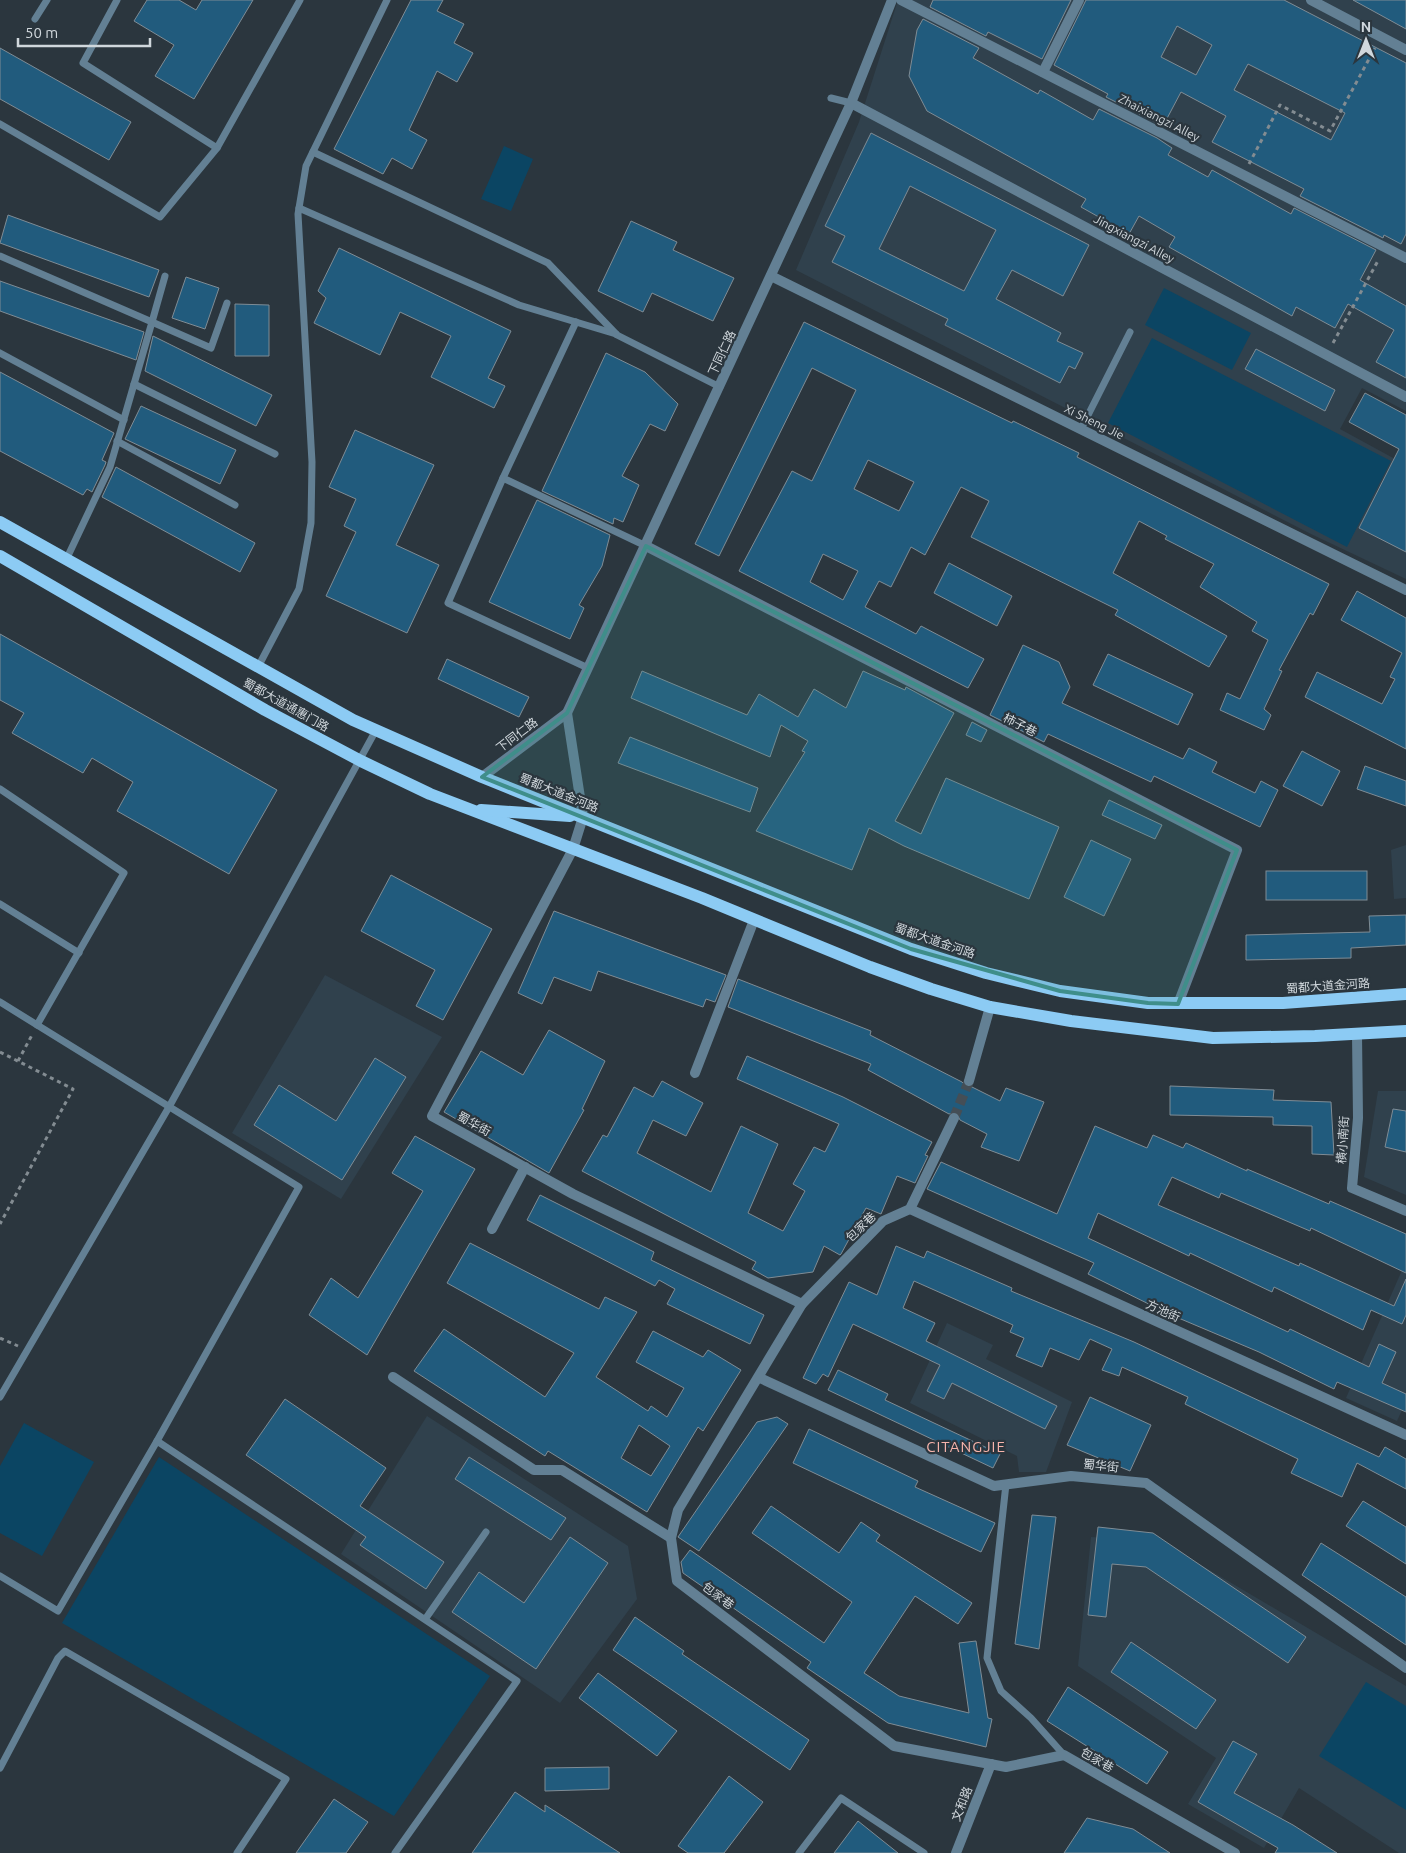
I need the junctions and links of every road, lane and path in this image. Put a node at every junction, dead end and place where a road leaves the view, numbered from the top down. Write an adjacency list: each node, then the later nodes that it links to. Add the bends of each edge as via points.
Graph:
1 (47, 0): 9 (lane)
2 (117, 0): 16 (lane, via 83,63)
3 (300, 0): 16 (lane)
4 (387, 0): 17 (lane)
5 (892, 0): 14 (street, 下同仁路)
6 (901, 0): 12 (street, Zhaixiangzi Alley)
7 (1080, 0): 12 (street)
8 (1312, 0): 10 (street)
9 (35, 19)
10 (1381, 37): 11 (street); 18 (path, via 1330,131 1280,105)
11 (1406, 50)
12 (1043, 72): 18 (street, Zhaixiangzi Alley)
13 (831, 98): 14 (lane)
14 (850, 103): 24 (street, 下同仁路); 31 (street, Jingxiangzi Alley)
15 (0, 124): 16 (lane, via 160,217)
16 (216, 148)
17 (312, 152): 19 (lane, via 306,166); 29 (lane, via 548,263)
18 (1243, 176): 20 (street, Zhaixiangzi Alley)
19 (299, 208): 27 (lane, via 519,305); 46 (lane, via 312,462 311,523 298,589)
20 (1385, 247): 22 (street, Zhaixiangzi Alley); 31 (path)
21 (0, 256): 26 (lane)
22 (1406, 258)
23 (164, 276): 26 (lane)
24 (771, 276): 33 (street, 下同仁路); 36 (street, Xi Sheng Jie)
25 (228, 303): 26 (lane, via 211,348)
26 (152, 322): 32 (lane)
27 (576, 322): 29 (lane); 39 (lane)
28 (1130, 332): 36 (lane)
29 (618, 335): 33 (lane)
30 (0, 353): 35 (lane)
31 (1327, 355): 34 (street, Jingxiangzi Alley)
32 (134, 384): 35 (lane); 38 (lane)
33 (720, 387): 42 (street, 下同仁路)
34 (1406, 398)
35 (124, 420): 37 (lane)
36 (1081, 429): 45 (street, Xi Sheng Jie)
37 (117, 441): 40 (lane); 44 (lane, via 110,467)
38 (275, 454)
39 (503, 478): 42 (lane); 47 (lane, via 448,603)
40 (235, 505)
41 (0, 522): 44 (main road, 蜀都大道通惠门路)
42 (646, 546): 47 (street, 下同仁路); 61 (street, 柿子巷, via 1237,850)
43 (0, 556): 50 (main road, 蜀都大道通惠门路, via 265,710)
44 (66, 560): 46 (main road, 蜀都大道通惠门路)
45 (1406, 590)
46 (258, 667): 49 (main road, 蜀都大道通惠门路)
47 (588, 668): 48 (street, 下同仁路)
48 (567, 713): 51 (street, 下同仁路); 54 (street)
49 (376, 730): 50 (lane); 51 (main road, 蜀都大道通惠门路)
50 (361, 761): 53 (main road, 蜀都大道通惠门路); 70 (lane)
51 (482, 777): 54 (main road, 蜀都大道金河路)
52 (0, 789): 58 (lane, via 124,873)
53 (468, 808): 54 (main road); 55 (main road, 蜀都大道通惠门路)
54 (583, 817): 55 (street, 蜀华街); 61 (main road, 蜀都大道金河路, via 830,918 948,961 1060,991)
55 (573, 849): 57 (main road); 72 (street, 蜀华街, via 432,1116)
56 (0, 904): 58 (lane)
57 (754, 920): 62 (main road, via 870,967); 68 (street)
58 (79, 953): 63 (lane)
59 (1406, 994): 61 (main road, 蜀都大道金河路, via 1283,1003)
60 (0, 1002): 63 (lane)
61 (1178, 1004)
62 (990, 1007): 65 (main road, via 1071,1021 1212,1038); 69 (street)
63 (37, 1025): 67 (path); 70 (lane)
64 (1406, 1031): 65 (main road)
65 (1357, 1034): 74 (street, 横小南街, via 1358,1118 1352,1188)
66 (0, 1052): 67 (path)
67 (18, 1061): 75 (path, via 73,1089)
68 (695, 1073)
69 (969, 1081)
70 (169, 1107): 79 (lane); 84 (lane, via 298,1187)
71 (954, 1118): 73 (street)
72 (525, 1167): 76 (street); 77 (street, 蜀华街, via 573,1194)
73 (910, 1209): 77 (street, 包家巷, via 883,1221); 83 (street, 方池街)
74 (1406, 1211)
75 (0, 1224)
76 (492, 1229)
77 (802, 1304): 81 (street, 包家巷)
78 (0, 1338): 79 (path)
79 (27, 1350): 82 (lane)
80 (392, 1377): 87 (street, via 534,1470 562,1470)
81 (760, 1378): 85 (street, 蜀华街, via 994,1486); 87 (street, 包家巷, via 678,1510)
82 (0, 1397)
83 (1406, 1435)
84 (157, 1441): 88 (lane, via 58,1611); 89 (lane)
85 (1006, 1484): 90 (street, 蜀华街, via 1071,1476 1146,1483); 91 (lane, via 987,1658 1001,1690)
86 (486, 1532): 89 (lane)
87 (672, 1538): 92 (street, 包家巷, via 677,1582 894,1746)
88 (0, 1576)
89 (426, 1618): 95 (lane, via 517,1681)
90 (1406, 1668)
91 (1064, 1755): 92 (street, 包家巷, via 1006,1766); 99 (street, 包家巷)
92 (991, 1764): 98 (street, 文和路)
93 (0, 1768): 94 (lane, via 58,1658 65,1651 286,1779)
94 (238, 1853)
95 (395, 1853)
96 (800, 1853): 97 (lane, via 841,1798)
97 (924, 1853)
98 (956, 1853)
99 (1235, 1853)

